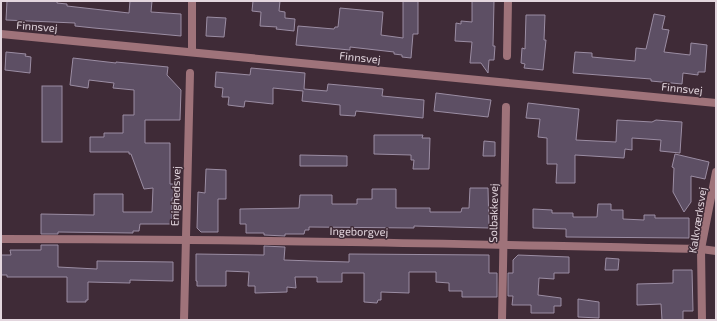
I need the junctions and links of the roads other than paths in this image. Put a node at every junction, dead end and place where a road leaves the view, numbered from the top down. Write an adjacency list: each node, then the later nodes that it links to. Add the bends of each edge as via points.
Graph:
1 (192, 1): 4 (street)
2 (508, 1): 5 (street)
3 (1, 34): 4 (street, Finnsvej)
4 (192, 52): 7 (street, Finnsvej)
5 (507, 56)
6 (190, 73): 11 (street, Enighedsvej)
7 (716, 103)
8 (506, 107): 12 (street, Solbakkevej)
9 (716, 172): 13 (street, Kalkværksvej)
10 (1, 239): 11 (street, Ingeborgvej)
11 (185, 239): 12 (street, Ingeborgvej); 15 (street, Enighedsvej)
12 (503, 245): 13 (street, Ingeborgvej); 16 (street, Solbakkevej)
13 (701, 249): 14 (street, Ingeborgvej); 17 (street, Kalkværksvej)
14 (716, 251)
15 (184, 320)
16 (502, 320)
17 (702, 320)

